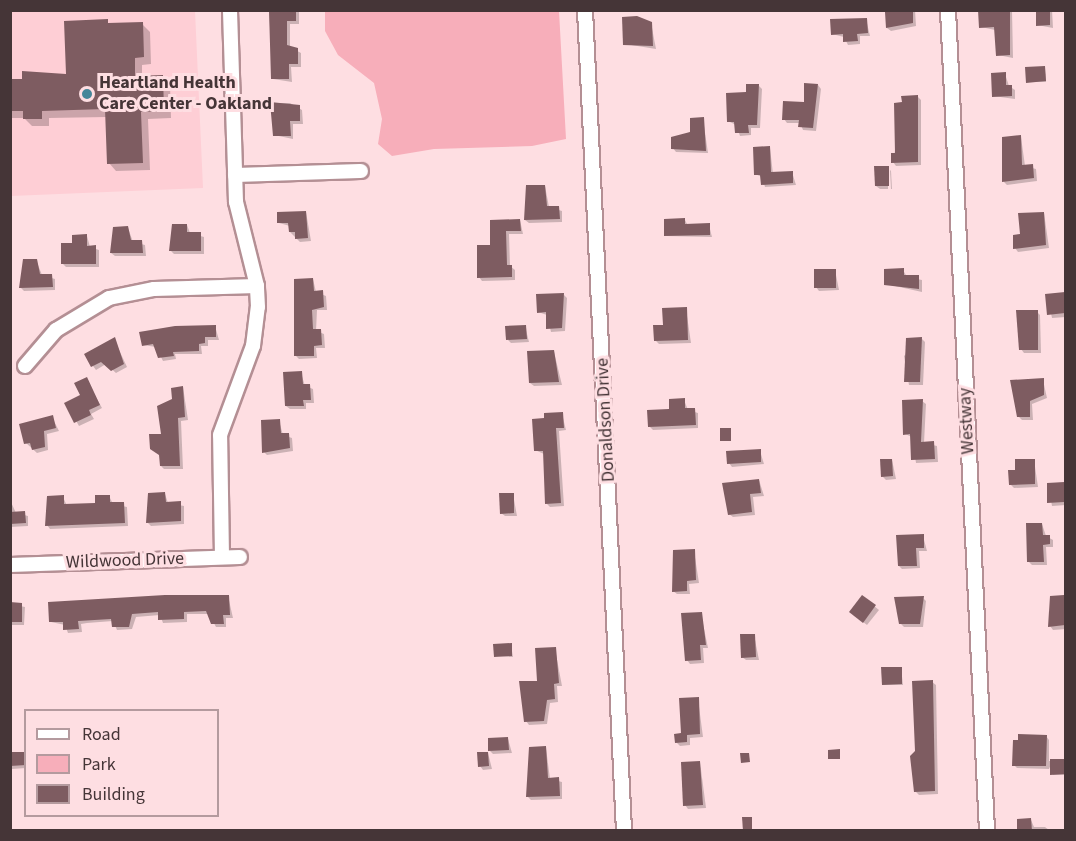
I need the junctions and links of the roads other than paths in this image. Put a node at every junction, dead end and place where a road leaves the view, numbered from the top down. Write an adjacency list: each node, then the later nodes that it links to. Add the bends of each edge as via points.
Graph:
1 (230, 10): 5 (street)
2 (585, 10): 11 (street, Donaldson Drive)
3 (948, 10): 12 (street, Westway)
4 (361, 171): 5 (street)
5 (235, 175): 6 (street, via 239,220)
6 (257, 286): 7 (street, via 154,289 109,298 56,330); 8 (street, via 256,334 220,435)
7 (25, 366)
8 (222, 557): 9 (street, Wildwood Drive); 10 (street, Wildwood Drive)
9 (240, 557)
10 (10, 565)
11 (624, 831)
12 (987, 831)

